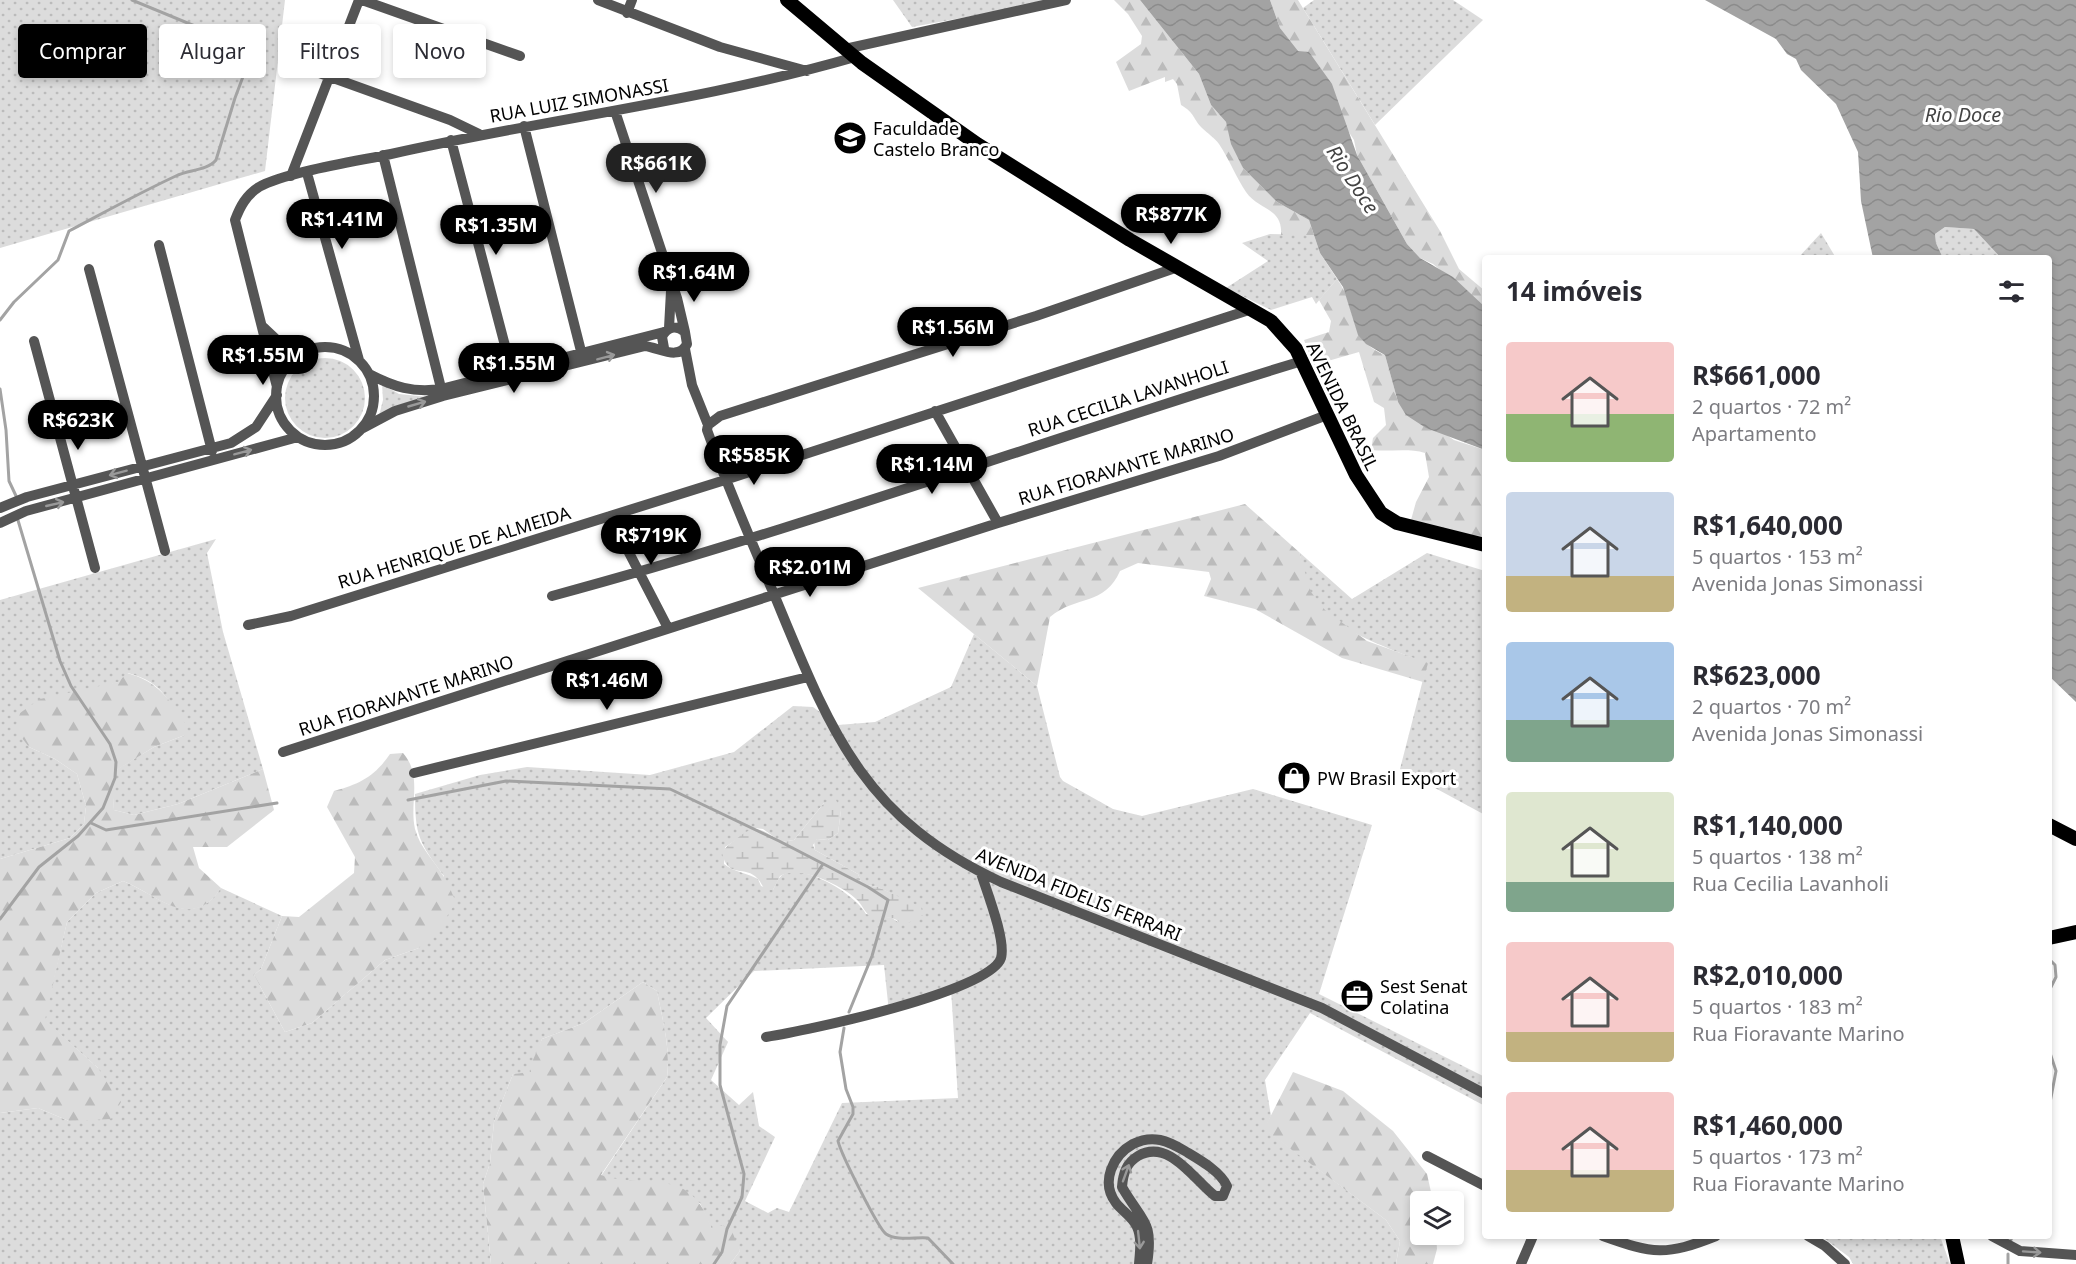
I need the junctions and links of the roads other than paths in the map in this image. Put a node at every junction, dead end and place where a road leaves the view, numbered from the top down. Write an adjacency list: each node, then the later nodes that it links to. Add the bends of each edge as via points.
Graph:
1 (361, 0): 7 (street); 9 (street)
2 (598, 0): 6 (street)
3 (632, 0): 6 (street)
4 (787, 0): 8 (main road, AVENIDA BRASIL)
5 (1065, 0): 8 (street, RUA LUIZ SIMONASSI)
6 (627, 13): 10 (street, via 720,47)
7 (351, 24)
8 (850, 53): 10 (street, RUA LUIZ SIMONASSI); 20 (main road, AVENIDA BRASIL, via 984,149)
9 (520, 56)
10 (807, 71): 12 (street, RUA LUIZ SIMONASSI)
11 (328, 78): 14 (street, via 450,120); 18 (street)
12 (615, 111): 13 (street, RUA LUIZ SIMONASSI); 22 (street)
13 (524, 126): 14 (street, RUA LUIZ SIMONASSI); 33 (street)
14 (479, 134): 15 (street, RUA LUIZ SIMONASSI)
15 (451, 140): 16 (street, RUA LUIZ SIMONASSI); 37 (street)
16 (383, 156): 17 (street, RUA LUIZ SIMONASSI); 39 (street)
17 (307, 173): 18 (street, RUA LUIZ SIMONASSI); 27 (street)
18 (291, 176): 24 (street, RUA LUIZ SIMONASSI, via 258,187 242,203 235,220)
19 (159, 245): 45 (street)
20 (1178, 267): 23 (main road, AVENIDA BRASIL); 43 (street, via 720,416)
21 (89, 269): 47 (street)
22 (671, 284): 25 (street); 26 (street)
23 (1252, 309): 35 (main road, AVENIDA BRASIL, via 1283,333); 40 (street, RUA HENRIQUE DE ALMEIDA)
24 (262, 327): 32 (street); 38 (street, RUA LUIZ SIMONASSI)
25 (667, 330): 26 (street, via 675,327); 29 (street); 33 (street)
26 (685, 333): 31 (street)
27 (350, 334): 30 (street); 34 (street)
28 (34, 341): 51 (street)
29 (664, 348): 31 (street, via 674,354); 33 (street, one-way to 29, via 645,346)
30 (338, 349): 32 (street, via 315,348); 34 (street)
31 (685, 349): 43 (street, AVENIDA FIDELIS FERRARI)
32 (300, 355): 38 (street, via 283,372)
33 (583, 357): 37 (street)
34 (359, 361): 36 (street)
35 (1302, 361): 41 (main road, AVENIDA BRASIL); 48 (street, RUA CECILIA LAVANHOLI)
36 (369, 374): 39 (street, via 399,389); 42 (street, via 374,398)
37 (513, 375): 39 (street)
38 (277, 391): 44 (street, via 282,419); 45 (street, via 256,427 231,443)
39 (442, 393): 42 (street, one-way to 39)
40 (935, 411): 48 (street); 50 (street, RUA HENRIQUE DE ALMEIDA)
41 (1327, 415): 56 (street, RUA FIORAVANTE MARINO, via 1219,456); 58 (main road, AVENIDA BRASIL, via 1366,493 1387,519)
42 (363, 428): 44 (street, via 351,438 328,446)
43 (707, 428): 50 (street, AVENIDA FIDELIS FERRARI)
44 (298, 437): 46 (street, one-way to 44)
45 (212, 446): 46 (street); 47 (street)
46 (214, 459): 49 (street)
47 (143, 466): 49 (street); 51 (street, one-way to 51)
48 (967, 468): 56 (street); 57 (street, RUA CECILIA LAVANHOLI)
49 (147, 480): 52 (street); 59 (street)
50 (725, 480): 54 (street, RUA HENRIQUE DE ALMEIDA); 57 (street, AVENIDA FIDELIS FERRARI)
51 (73, 485): 52 (street); 53 (street)
52 (76, 499): 55 (street, one-way to 52, via 26,511); 60 (street)
53 (0, 508)
54 (610, 516): 61 (street); 64 (street, RUA HENRIQUE DE ALMEIDA, via 291,616)
55 (0, 523)
56 (998, 523): 62 (street, RUA FIORAVANTE MARINO)
57 (749, 538): 61 (street, RUA CECILIA LAVANHOLI); 62 (street, AVENIDA FIDELIS FERRARI)
58 (1482, 544)
59 (165, 550)
60 (95, 568)
61 (638, 573): 63 (street, RUA CECILIA LAVANHOLI); 65 (street)
62 (774, 594): 65 (street, RUA FIORAVANTE MARINO); 66 (street, AVENIDA FIDELIS FERRARI)
63 (552, 596)
64 (248, 625)
65 (668, 628): 67 (street, RUA FIORAVANTE MARINO)
66 (808, 677): 68 (street); 71 (street, AVENIDA FIDELIS FERRARI, via 845,750 881,799 925,838)
67 (283, 752)
68 (414, 773)
69 (2052, 827): 70 (main road)
70 (2076, 839)
71 (981, 873): 74 (street, via 1000,941 1001,956 996,967 959,988); 75 (street, AVENIDA FIDELIS FERRARI, via 1322,1008)
72 (2076, 932): 73 (main road)
73 (2052, 937)
74 (766, 1037)
75 (1482, 1092)
76 (1427, 1156): 77 (street)
77 (1482, 1184)
78 (1128, 1196): 79 (street, via 1120,1195); 79 (street, one-way to 79, via 1122,1187 1125,1168 1135,1157 1151,1151 1176,1160 1215,1196 1223,1196 1227,1186 1221,1176 1194,1157 1166,1141 1152,1138 1121,1152 1114,1163 1109,1174); 88 (street, via 1148,1226 1151,1241)
79 (1114, 1202): 87 (street, one-way to 87, via 1137,1228)
80 (1532, 1239): 89 (street)
81 (1613, 1239): 82 (street, via 1651,1251 1672,1251)
82 (1707, 1239)
83 (1813, 1239): 90 (street)
84 (1953, 1239): 91 (main road)
85 (1998, 1239): 86 (street, one-way to 86, via 2020,1251)
86 (2076, 1255)
87 (1139, 1264)
88 (1147, 1264)
89 (1521, 1264)
90 (1845, 1264)
91 (1958, 1264)

